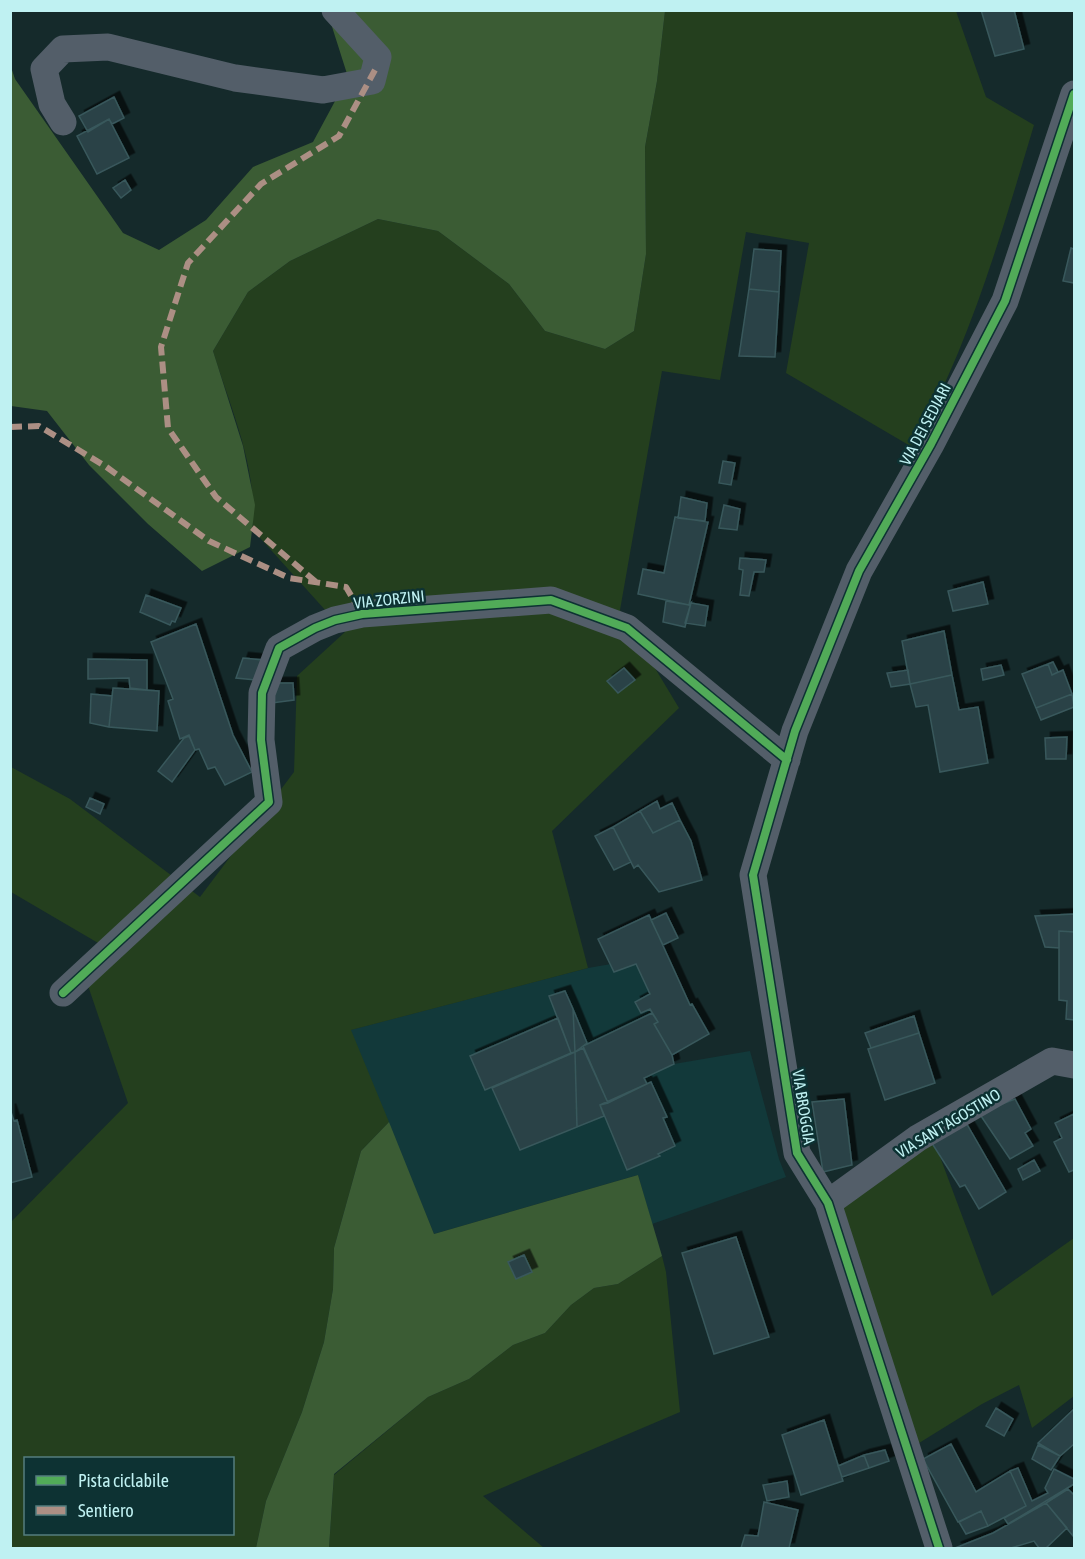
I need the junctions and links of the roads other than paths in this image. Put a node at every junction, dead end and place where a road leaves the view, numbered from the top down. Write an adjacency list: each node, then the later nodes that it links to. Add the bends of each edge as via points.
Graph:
1 (335, 10): 3 (street, via 378,57 372,81 323,90 235,78 108,47 63,49 44,69 52,104)
2 (1074, 94): 4 (street, VIA DEI SEDIARI, via 1005,301 859,571)
3 (63, 122)
4 (787, 760): 5 (street, VIA ZORZINI, via 627,628 551,600 362,614 335,620 279,648 262,693 261,741 269,802); 7 (street, VIA BROGGIA, via 753,874 797,1153)
5 (63, 993)
6 (1074, 1065): 7 (street, VIA SANT'AGOSTINO, via 1052,1061 918,1138)
7 (828, 1203): 8 (street, VIA BROGGIA)
8 (939, 1548)

